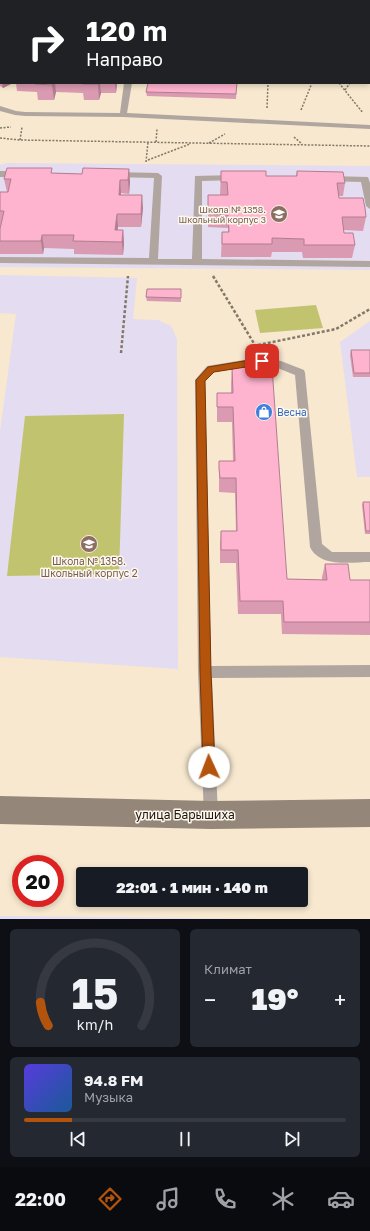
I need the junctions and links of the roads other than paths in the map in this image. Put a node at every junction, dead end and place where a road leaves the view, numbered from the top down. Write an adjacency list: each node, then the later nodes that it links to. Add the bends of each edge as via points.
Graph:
1 (128, 84): 3 (lane)
2 (0, 108): 3 (lane, via 25,114)
3 (123, 115): 4 (lane)
4 (370, 127)
5 (0, 174): 6 (lane)
6 (32, 174)
7 (102, 175): 12 (lane, via 158,176)
8 (246, 178): 13 (lane, via 198,178)
9 (317, 179): 10 (lane, via 365,179)
10 (370, 206)
11 (0, 260): 12 (lane)
12 (153, 262): 13 (lane)
13 (197, 262): 14 (lane)
14 (370, 264)
15 (370, 557): 17 (lane, via 330,557 316,547 300,373 262,361 211,369 200,380)
16 (370, 671): 17 (lane)
17 (205, 672): 20 (lane)
18 (0, 810): 20 (main road, улица Барышиха)
19 (370, 813): 20 (main road, улица Барышиха)
20 (211, 815)

